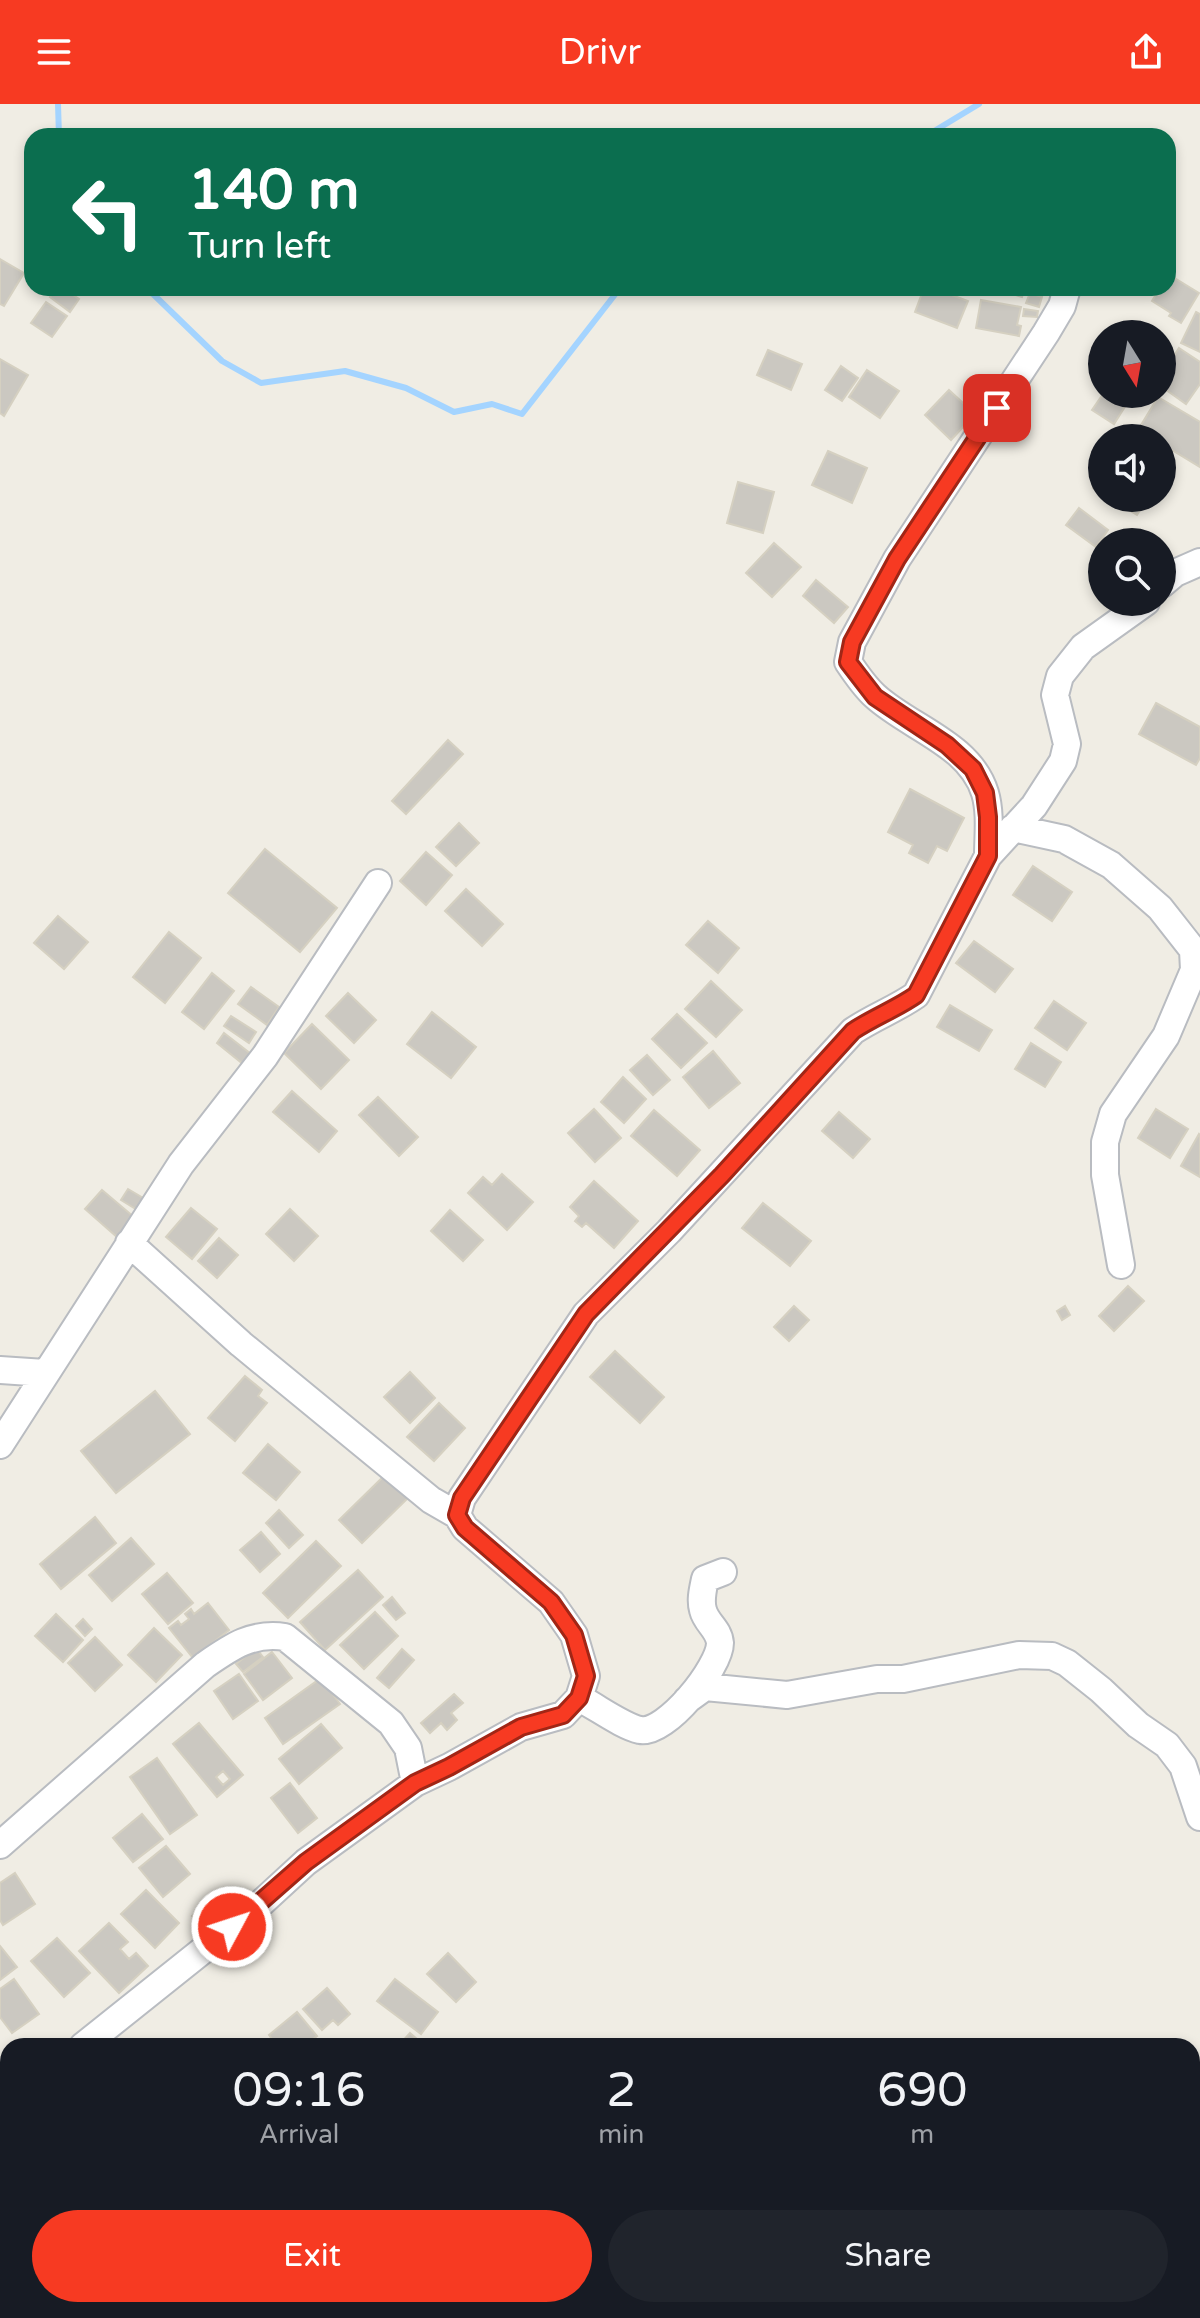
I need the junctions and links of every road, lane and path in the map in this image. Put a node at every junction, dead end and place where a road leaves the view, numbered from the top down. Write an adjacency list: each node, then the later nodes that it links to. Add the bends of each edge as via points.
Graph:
1 (1065, 296): 6 (street, via 1046,333 897,559 852,642 848,662 875,697 973,769 985,793)
2 (1200, 562): 3 (street)
3 (1176, 573)
4 (1126, 616): 5 (street, via 1083,647 1060,676 1055,695 1067,744 1063,761)
5 (1013, 828): 6 (street); 8 (street, via 1064,839 1111,865 1160,908)
6 (988, 856): 14 (street, via 916,995 853,1031 586,1314 469,1487)
7 (378, 883): 9 (street, via 265,1056 181,1164)
8 (1196, 950): 10 (street, via 1194,970 1166,1036 1113,1114 1105,1142 1105,1175)
9 (129, 1243): 12 (street); 14 (street, via 241,1344 431,1500)
10 (1121, 1265)
11 (0, 1370): 12 (street)
12 (45, 1373): 13 (street)
13 (0, 1445)
14 (457, 1515): 16 (street, via 465,1528 551,1602 574,1635 586,1676)
15 (723, 1572): 17 (street, via 705,1579 702,1594 703,1612 720,1645)
16 (579, 1698): 17 (street, via 638,1730 651,1731); 18 (street, via 563,1715 521,1727)
17 (687, 1700): 19 (street, via 705,1687 787,1695 1019,1655 1052,1656 1167,1745 1183,1766)
18 (415, 1783): 20 (street, via 408,1748 391,1723 285,1637 267,1634 238,1642 205,1665); 21 (street, via 306,1862)
19 (1200, 1817)
20 (0, 1845)
21 (93, 2038)

